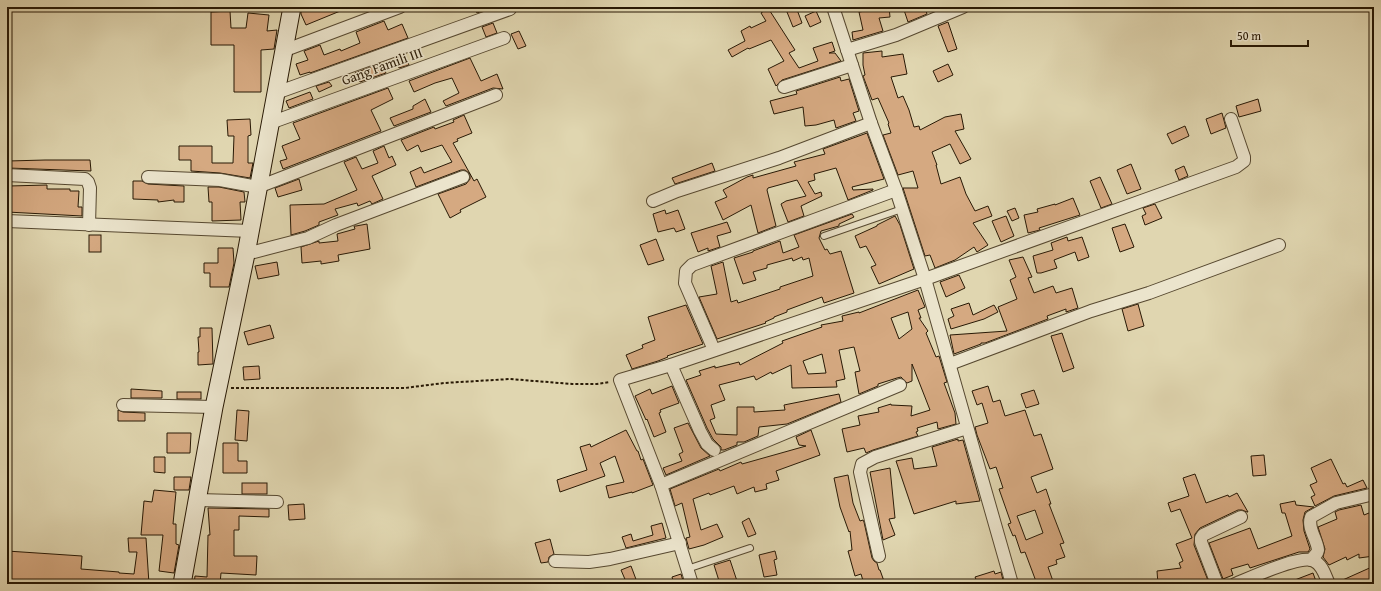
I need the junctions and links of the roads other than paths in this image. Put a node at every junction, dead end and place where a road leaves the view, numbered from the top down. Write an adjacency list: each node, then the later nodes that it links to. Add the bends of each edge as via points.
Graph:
1 (292, 7): 8 (main road)
2 (400, 7): 8 (street)
3 (833, 7): 7 (street)
4 (963, 7): 7 (street, via 896,35)
5 (510, 9): 11 (street)
6 (504, 38): 14 (street, Gang Famili III)
7 (847, 50): 9 (street)
8 (283, 51): 11 (main road)
9 (852, 65): 10 (street); 15 (street)
10 (784, 87)
11 (276, 93): 14 (main road)
12 (496, 95): 19 (street)
13 (1231, 119): 29 (street, via 1244,157 1244,161 1236,167)
14 (270, 123): 19 (main road)
15 (871, 123): 20 (street); 21 (street, via 780,158)
16 (7, 175): 24 (street, via 84,179 90,188)
17 (148, 177): 19 (street, via 220,180)
18 (463, 177): 28 (street, via 316,235)
19 (258, 187): 25 (main road)
20 (896, 190): 22 (street); 30 (street, via 692,265 686,271 686,283)
21 (653, 201)
22 (902, 209): 26 (lane); 29 (street)
23 (7, 221): 24 (street)
24 (89, 225): 25 (street)
25 (250, 231): 28 (main road)
26 (824, 236)
27 (1279, 245): 31 (street)
28 (246, 254): 35 (main road)
29 (925, 279): 30 (street); 31 (street)
30 (714, 350): 32 (street)
31 (950, 364): 36 (street)
32 (670, 365): 37 (street, via 707,444); 38 (street, via 620,380)
33 (900, 385): 38 (street)
34 (123, 405): 35 (street)
35 (214, 408): 40 (main road)
36 (967, 428): 45 (street, via 866,460 862,464 860,472); 51 (street)
37 (714, 450)
38 (661, 485): 43 (street)
39 (1374, 494): 46 (street, via 1336,503 1311,517 1311,527 1318,547)
40 (197, 500): 41 (street); 49 (main road)
41 (278, 502)
42 (1241, 517): 52 (street, via 1201,538)
43 (680, 543): 47 (street, via 610,559 589,562); 48 (street)
44 (750, 548): 48 (lane)
45 (879, 556)
46 (1311, 560): 53 (street, via 1295,561); 54 (street, via 1322,567)
47 (555, 561)
48 (687, 569): 50 (street)
49 (182, 584)
50 (692, 584)
51 (1012, 584)
52 (1217, 584)
53 (1235, 584)
54 (1329, 584)

